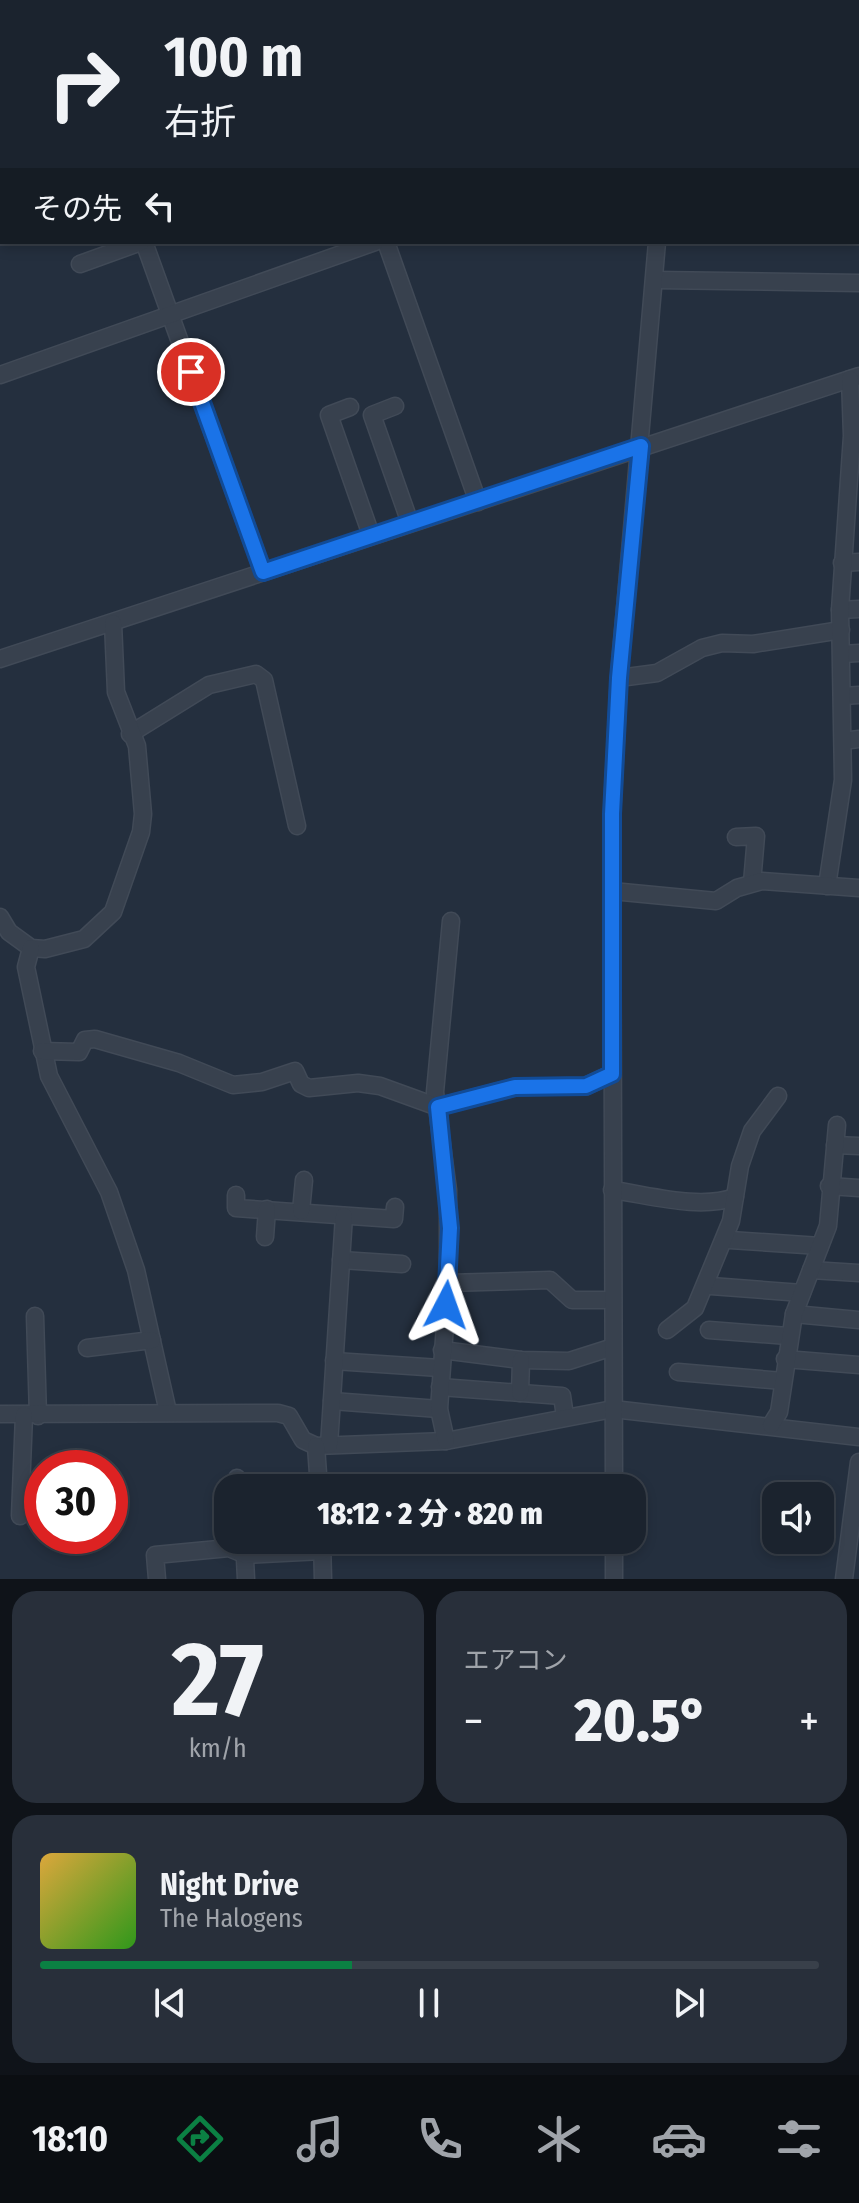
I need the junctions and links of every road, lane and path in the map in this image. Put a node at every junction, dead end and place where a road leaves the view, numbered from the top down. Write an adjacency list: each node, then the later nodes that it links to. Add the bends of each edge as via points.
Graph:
1 (136, 244): 6 (street)
2 (143, 244): 9 (street)
3 (369, 244): 9 (street)
4 (387, 244): 15 (street)
5 (657, 244): 7 (street)
6 (80, 264)
7 (655, 280): 8 (street); 14 (street)
8 (859, 283)
9 (170, 315): 10 (street); 21 (street)
10 (0, 375)
11 (848, 380): 14 (street); 16 (street)
12 (395, 406): 17 (street, via 372,415)
13 (350, 407): 18 (street, via 329,415)
14 (641, 446): 15 (street); 28 (street)
15 (478, 502): 17 (street)
16 (851, 518): 20 (street)
17 (410, 523): 18 (street)
18 (371, 535): 21 (street)
19 (859, 562): 20 (street)
20 (842, 563): 23 (street)
21 (263, 572): 24 (street)
22 (859, 609): 23 (street)
23 (840, 610): 25 (street)
24 (113, 623): 27 (street); 30 (street, via 116,692)
25 (841, 630): 26 (street); 28 (street, via 753,644 722,643 657,673)
26 (851, 653): 29 (street)
27 (0, 659)
28 (619, 678): 37 (street)
29 (851, 696): 31 (street)
30 (130, 734): 32 (street, via 209,685 256,674 264,680); 40 (street, via 137,746 143,814 113,912 77,943)
31 (851, 740): 35 (street)
32 (297, 826)
33 (736, 837): 34 (street, via 756,836)
34 (752, 883): 35 (street); 37 (street, via 716,901)
35 (827, 886): 36 (street)
36 (859, 888)
37 (612, 891): 42 (street)
38 (451, 921): 44 (street, via 437,1052)
39 (2, 928): 40 (street)
40 (31, 948): 41 (street, via 26,967)
41 (42, 1051): 44 (street, via 79,1052 85,1040 95,1039 233,1085 295,1071 309,1088 380,1086); 75 (street, via 57,1095 109,1192 136,1270)
42 (612, 1074): 44 (street, via 586,1086 515,1087); 51 (street)
43 (778, 1096): 53 (street, via 752,1131)
44 (438, 1107): 65 (street, via 448,1190)
45 (837, 1125): 46 (street)
46 (835, 1145): 47 (street); 49 (street)
47 (859, 1146)
48 (304, 1180): 56 (street)
49 (829, 1186): 50 (street); 60 (street, via 828,1226)
50 (859, 1188)
51 (612, 1190): 53 (street, via 683,1200 721,1202); 68 (street)
52 (236, 1195): 55 (street, via 236,1208)
53 (735, 1197): 72 (street, via 731,1221 695,1308)
54 (395, 1207): 57 (street, via 394,1219)
55 (267, 1209): 56 (street); 58 (street)
56 (301, 1211): 57 (street)
57 (344, 1216): 61 (street)
58 (265, 1237)
59 (730, 1240): 60 (street)
60 (820, 1246): 63 (street)
61 (341, 1260): 62 (street); 81 (street)
62 (402, 1264)
63 (811, 1270): 64 (street); 67 (street)
64 (859, 1273)
65 (448, 1283): 68 (street, via 550,1280 572,1300); 78 (street)
66 (711, 1286): 67 (street)
67 (802, 1293): 69 (street)
68 (613, 1300): 76 (street)
69 (794, 1314): 71 (street); 74 (street)
70 (35, 1316): 93 (street)
71 (859, 1320)
72 (667, 1330)
73 (709, 1330): 74 (street)
74 (788, 1336): 79 (street)
75 (152, 1340): 77 (street); 91 (street)
76 (613, 1347): 80 (street, via 569,1361); 90 (street)
77 (87, 1348)
78 (442, 1350): 80 (street); 83 (street)
79 (785, 1359): 82 (street); 85 (street)
80 (521, 1360): 87 (street)
81 (334, 1361): 83 (street); 88 (street)
82 (859, 1365)
83 (440, 1368): 86 (street)
84 (678, 1372): 85 (street)
85 (783, 1381): 95 (street, via 779,1412)
86 (440, 1387): 87 (street); 89 (street)
87 (520, 1393): 94 (street, via 562,1396)
88 (332, 1401): 89 (street); 98 (street)
89 (439, 1409): 97 (street)
90 (613, 1409): 94 (street); 95 (street); 101 (street)
91 (168, 1412): 93 (street); 98 (street, via 278,1413 289,1416 303,1440)
92 (0, 1414): 93 (street)
93 (31, 1416): 102 (street)
94 (565, 1416): 97 (street)
95 (771, 1425): 96 (street)
96 (859, 1437)
97 (446, 1441): 98 (street)
98 (323, 1446): 100 (street)
99 (859, 1462): 111 (street)
100 (320, 1474)
101 (614, 1474)
102 (20, 1516)
103 (214, 1549): 107 (street, via 155,1555)
104 (245, 1554): 108 (street)
105 (322, 1554): 109 (street)
106 (614, 1554): 110 (street)
107 (157, 1579)
108 (246, 1579)
109 (323, 1579)
110 (614, 1579)
111 (844, 1579)

